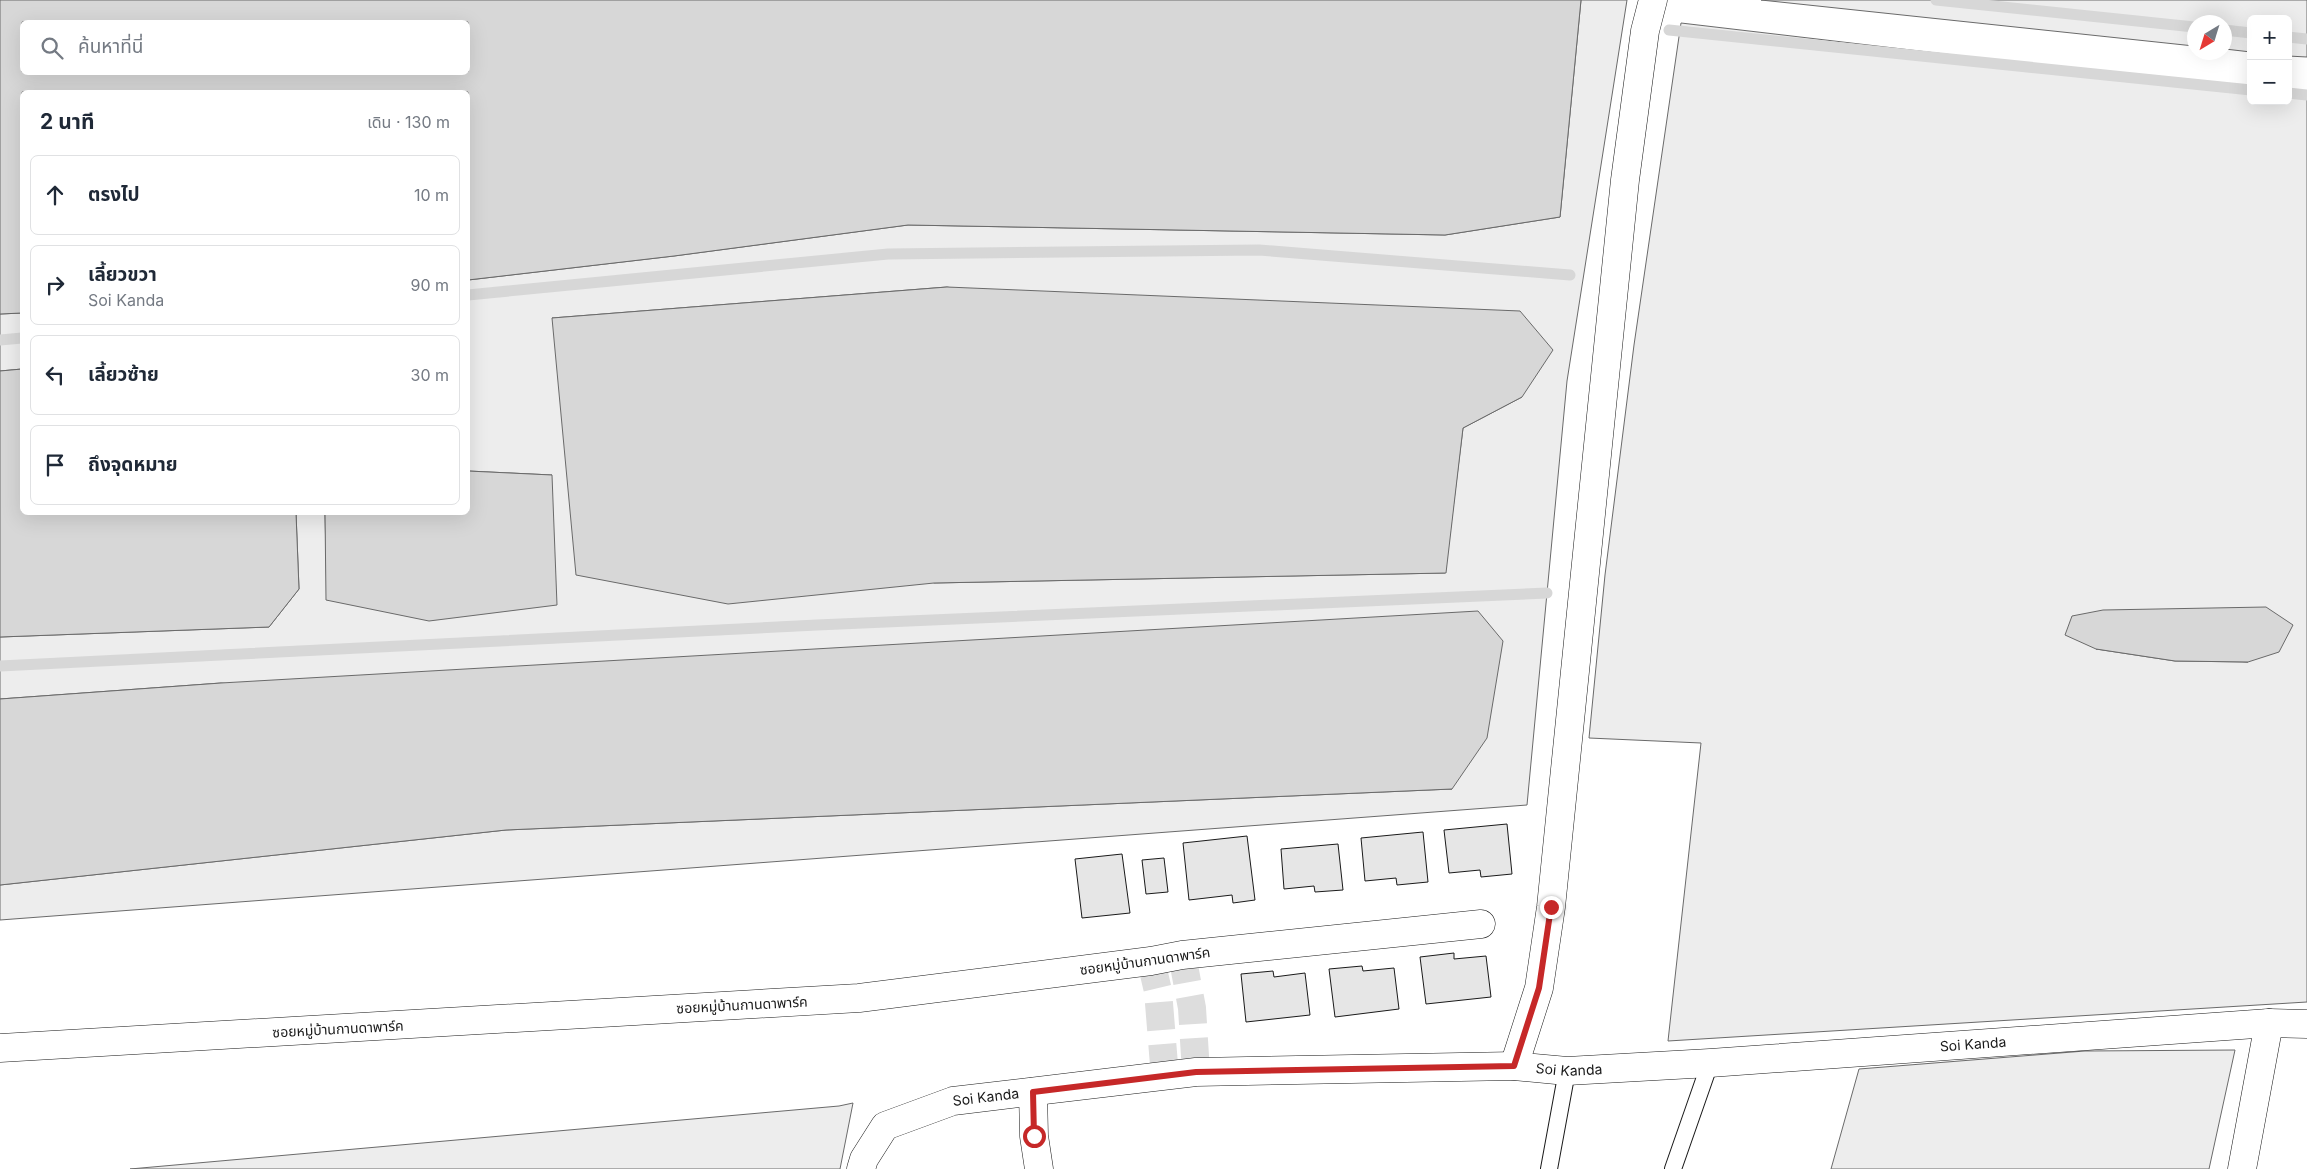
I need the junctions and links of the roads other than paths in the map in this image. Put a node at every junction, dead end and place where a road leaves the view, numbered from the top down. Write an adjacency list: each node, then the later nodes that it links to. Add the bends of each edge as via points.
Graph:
1 (1653, 0): 7 (street, via 1645,31 1625,180 1551,907 1539,988)
2 (1481, 924): 5 (street, ซอยหมู่บ้านกานดาพาร์ค, via 1182,955 859,998)
3 (2269, 1023): 4 (street, Soi Kanda); 6 (street, Soi Kanda); 14 (street)
4 (2307, 1024)
5 (0, 1048)
6 (1710, 1063): 8 (street, Soi Kanda); 13 (lane)
7 (1514, 1066): 8 (street, Soi Kanda); 9 (street, Soi Kanda, via 1196,1072)
8 (1567, 1071): 12 (lane)
9 (1033, 1092): 10 (street, Soi Kanda, via 952,1101 885,1126); 11 (street, via 1034,1136)
10 (860, 1169)
11 (1040, 1169)
12 (1549, 1169)
13 (1673, 1169)
14 (2242, 1169)

